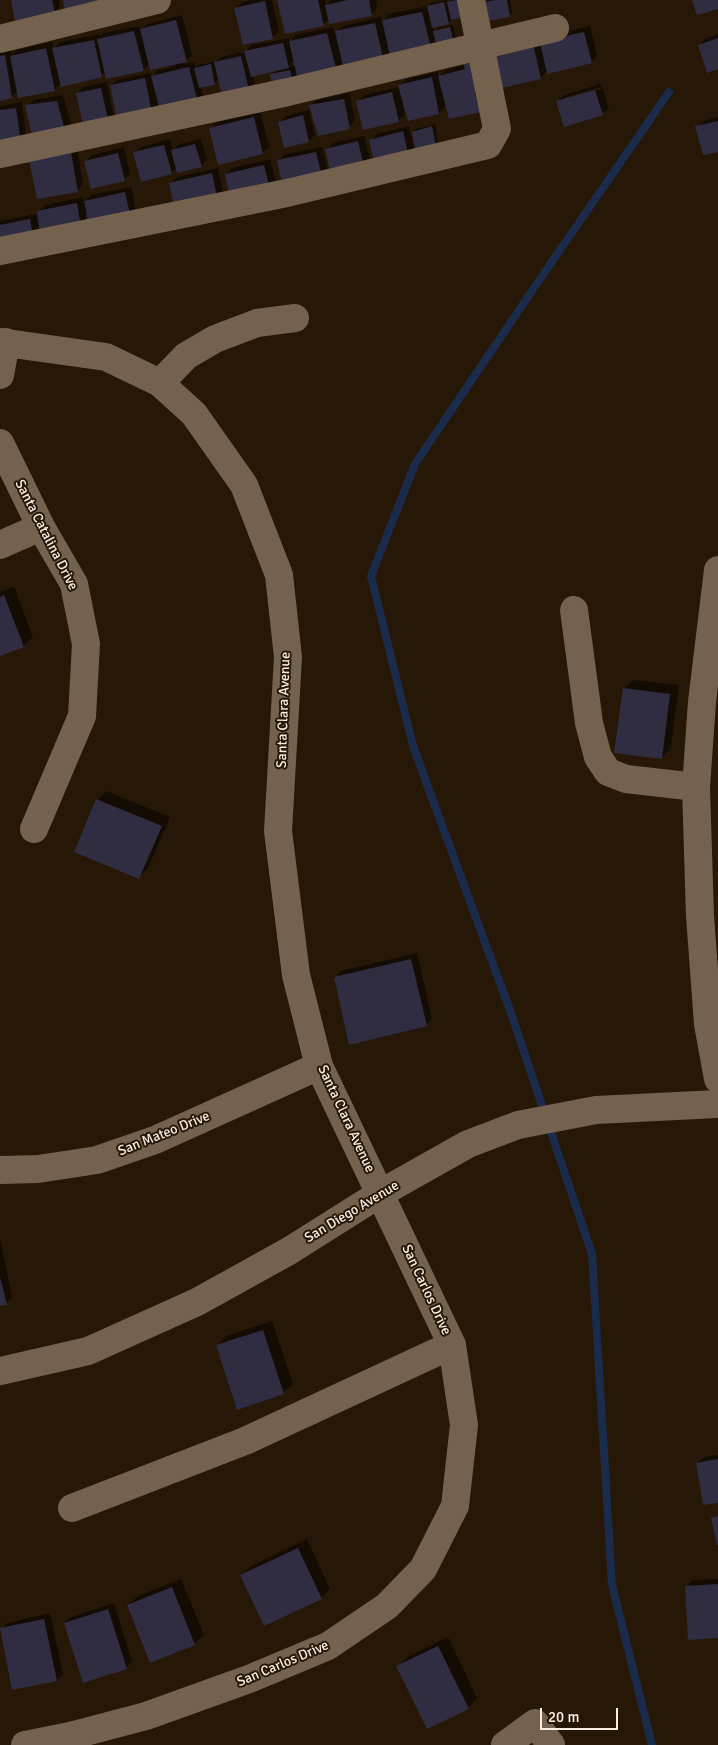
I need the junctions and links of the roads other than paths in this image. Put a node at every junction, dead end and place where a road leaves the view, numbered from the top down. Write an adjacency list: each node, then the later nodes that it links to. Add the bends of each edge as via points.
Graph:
1 (157, 0): 4 (street)
2 (472, 0): 5 (street)
3 (555, 28): 5 (street)
4 (0, 39)
5 (481, 46): 6 (street, via 288,92); 7 (street, via 497,129 488,145 287,193)
6 (0, 154)
7 (0, 251)
8 (295, 318): 11 (street, via 257,323 215,339 186,356)
9 (3, 342): 10 (street); 11 (street, Santa Clara Avenue, via 106,357)
10 (0, 375)
11 (160, 383): 20 (street, Santa Clara Avenue, via 194,414 244,485 278,574 288,658 278,831 296,974)
12 (0, 444): 13 (street, Santa Catalina Drive)
13 (41, 527): 14 (street); 19 (street, Santa Catalina Drive, via 74,584 86,644 82,716)
14 (0, 545)
15 (718, 570): 17 (street)
16 (574, 610): 18 (street, via 590,723 603,765 608,772 626,779)
17 (714, 626): 18 (street, via 702,702)
18 (696, 787): 21 (street, via 700,916 708,1024)
19 (34, 830)
20 (319, 1066): 23 (street, San Mateo Drive, via 155,1140 97,1160 38,1169); 24 (street, Santa Clara Avenue)
21 (718, 1079)
22 (718, 1104): 24 (street, San Diego Avenue, via 596,1110 518,1124 468,1144)
23 (0, 1170)
24 (381, 1193): 25 (street, San Carlos Drive); 26 (street, San Diego Avenue, via 288,1251 197,1302 88,1351)
25 (452, 1345): 27 (street, via 244,1441); 28 (street, San Carlos Drive, via 464,1425 455,1506 423,1570 387,1606 328,1646 249,1679 146,1716)
26 (0, 1370)
27 (72, 1508)
28 (25, 1745)
29 (505, 1745): 30 (street, via 535,1723)
30 (551, 1745)

